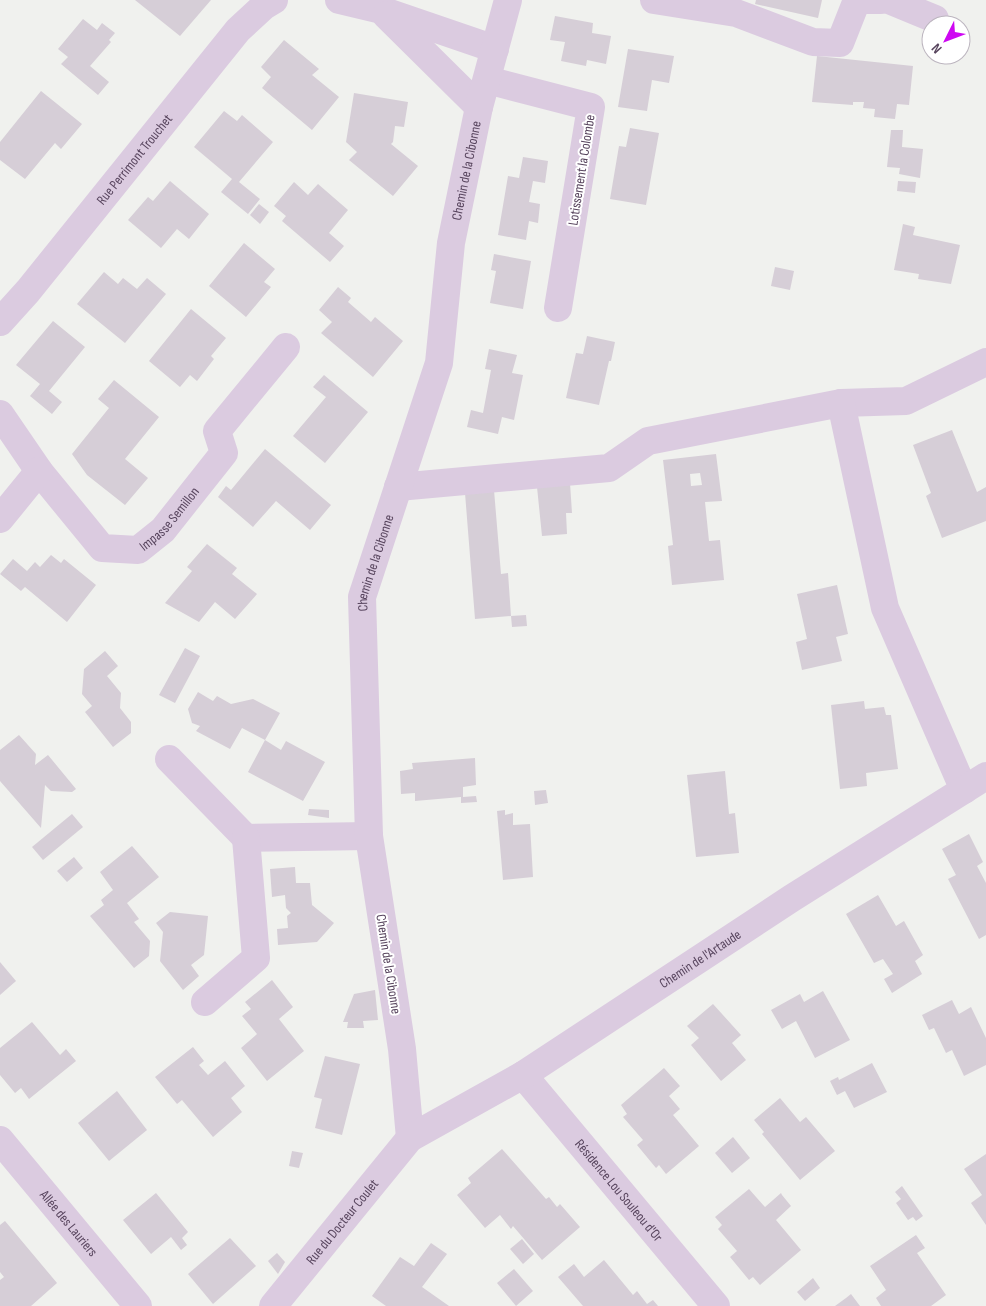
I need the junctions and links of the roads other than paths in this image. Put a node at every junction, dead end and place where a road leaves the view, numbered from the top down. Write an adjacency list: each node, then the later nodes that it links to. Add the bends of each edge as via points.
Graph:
1 (274, 0): 13 (street, Rue Perrimont Trouchet, via 238,30)
2 (339, 0): 7 (street)
3 (508, 0): 9 (street, Chemin de la Cibonne)
4 (654, 0): 5 (street, via 736,13 813,42 840,43 857,0)
5 (881, 0)
6 (889, 0): 8 (street)
7 (381, 10): 9 (street); 11 (street)
8 (925, 15)
9 (495, 50): 10 (street, Chemin de la Cibonne)
10 (487, 80): 11 (street, Chemin de la Cibonne); 12 (street, Lotissement la Colombe, via 591,107)
11 (479, 107): 19 (street, Chemin de la Cibonne, via 451,243 439,363)
12 (558, 308)
13 (0, 322)
14 (286, 347): 18 (street, Impasse Semillon, via 217,430 224,453 163,530 138,550 102,548)
15 (986, 362): 16 (street, via 906,401)
16 (841, 403): 19 (street, via 648,441 609,468); 23 (street, via 885,608)
17 (0, 414): 18 (street, Impasse Semillon)
18 (39, 471): 20 (street)
19 (398, 487): 24 (street, Chemin de la Cibonne, via 362,597)
20 (0, 519)
21 (169, 759): 25 (street)
22 (986, 776): 23 (street, Chemin de l'Artaude)
23 (964, 790): 27 (street, Chemin de l'Artaude)
24 (369, 836): 25 (street); 28 (street, Chemin de la Cibonne, via 402,1049)
25 (246, 838): 26 (street, via 256,958)
26 (206, 1002)
27 (523, 1075): 28 (street, Chemin de l'Artaude); 32 (street, Résidence Lou Souleou d'Or)
28 (410, 1138): 31 (street, Rue du Docteur Coulet)
29 (0, 1140): 30 (street, Allée des Lauriers)
30 (138, 1306)
31 (273, 1306)
32 (716, 1306)

